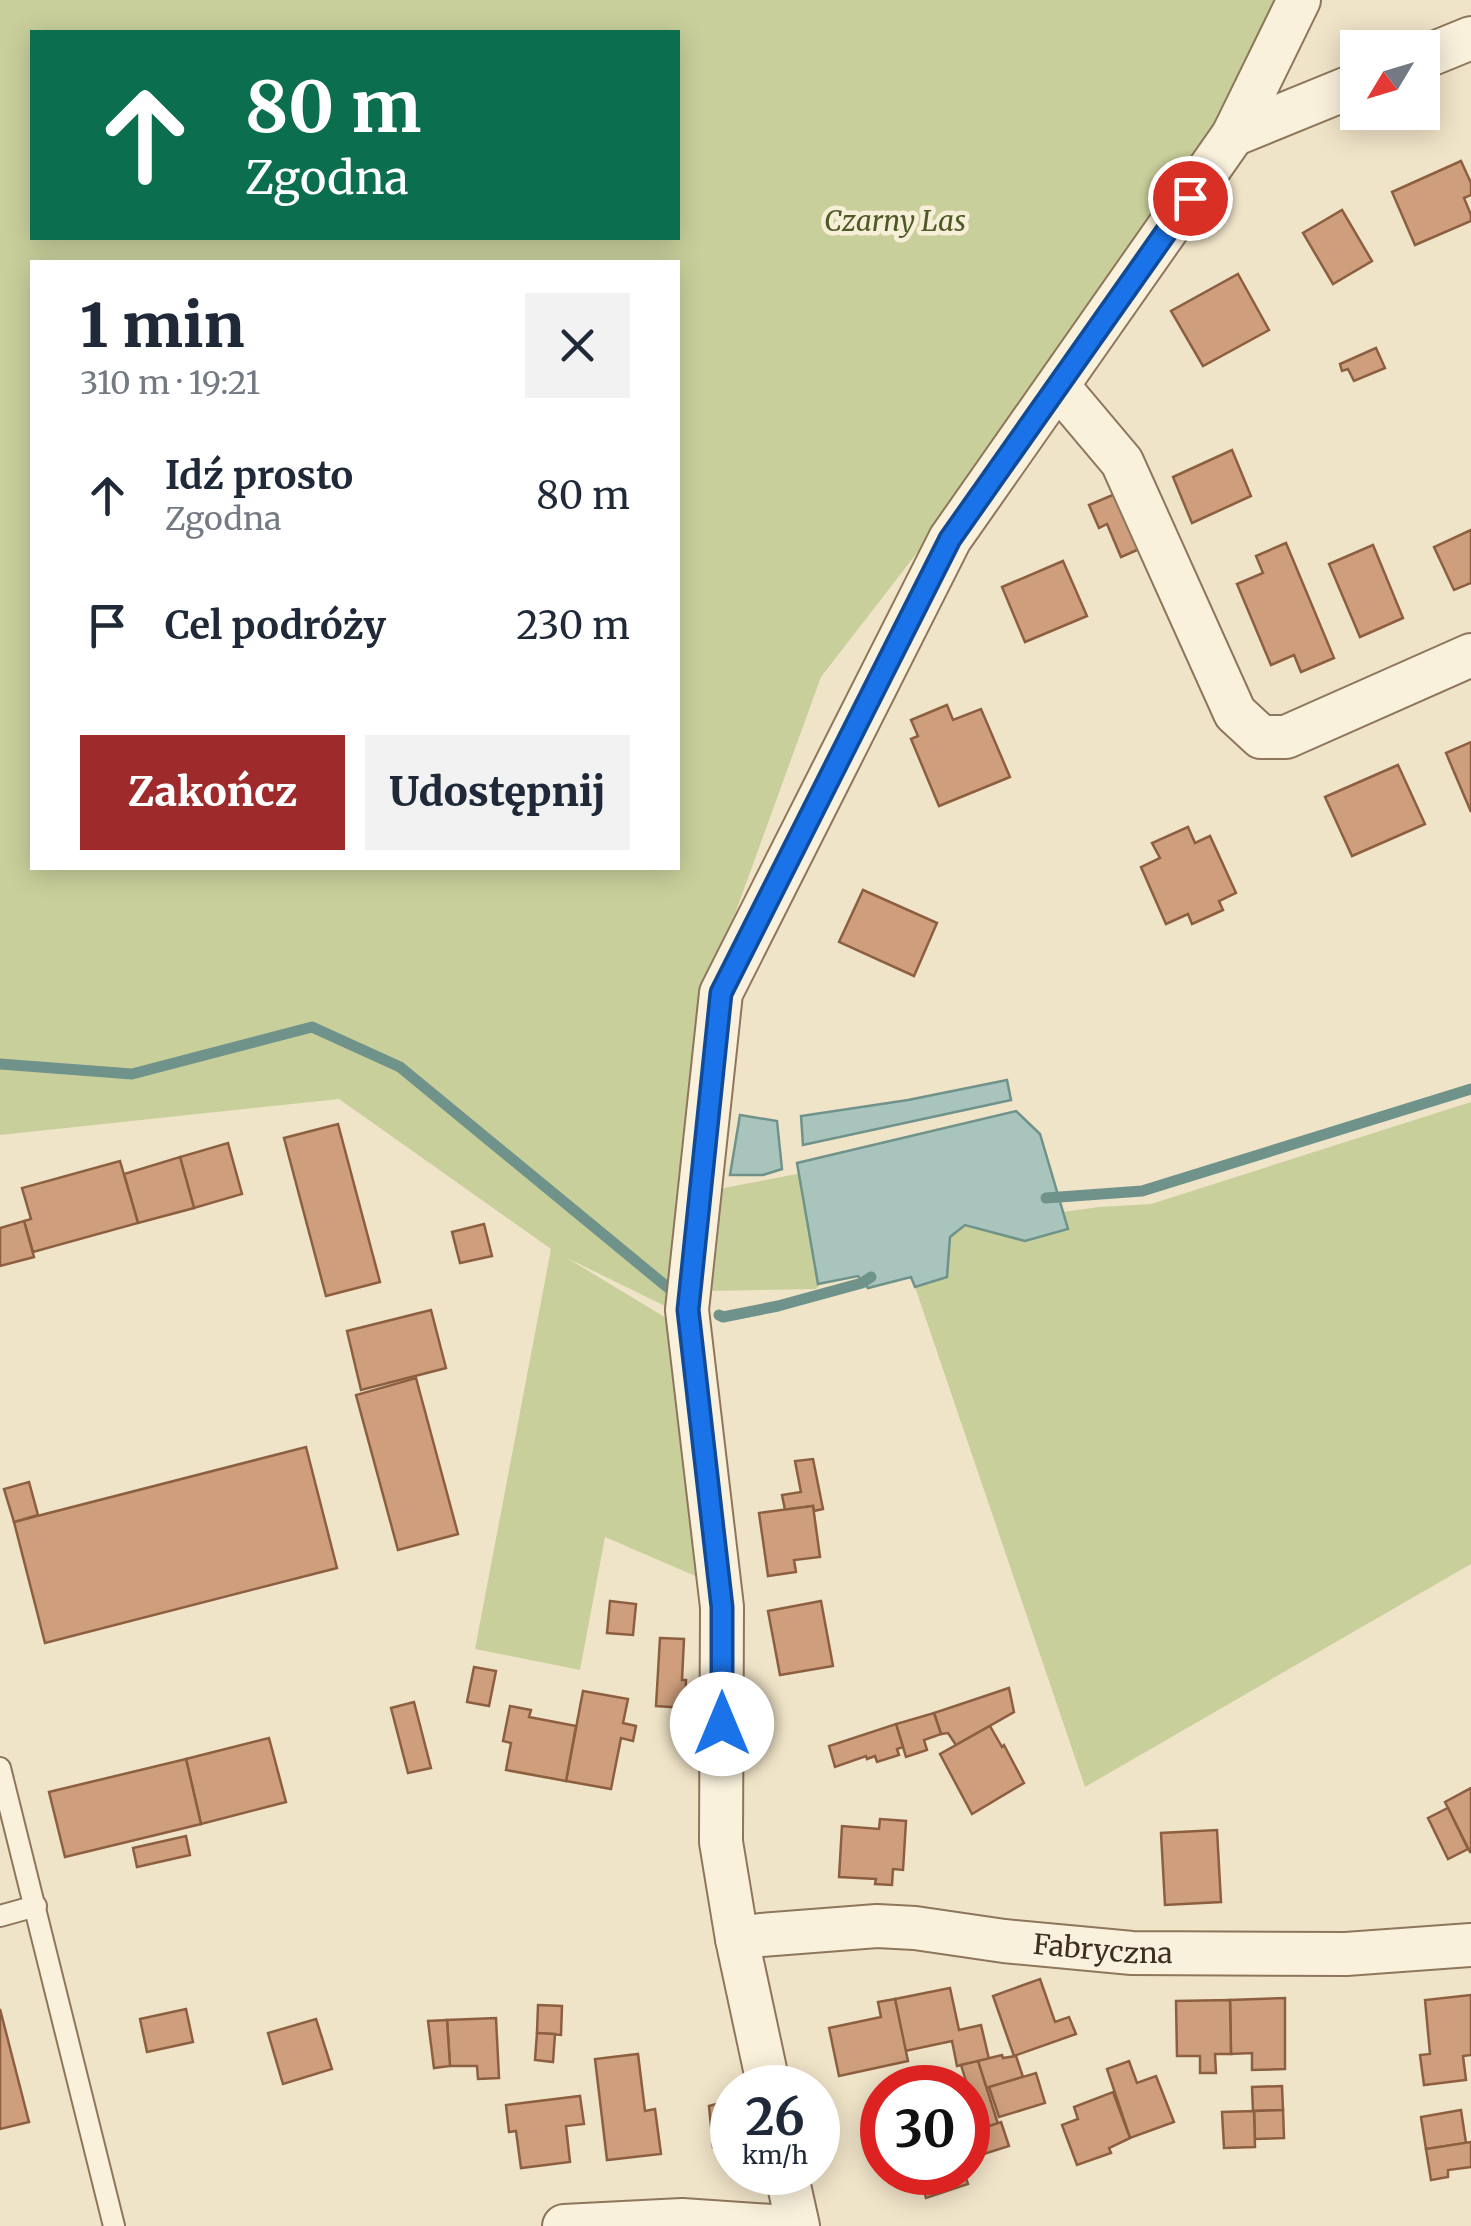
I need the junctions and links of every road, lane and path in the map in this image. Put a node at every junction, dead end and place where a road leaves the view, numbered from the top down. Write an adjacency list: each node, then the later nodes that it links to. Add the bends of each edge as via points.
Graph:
1 (1298, 0): 5 (street)
2 (1471, 38): 3 (street)
3 (1440, 51)
4 (1340, 91): 5 (street)
5 (1233, 135): 6 (street)
6 (1058, 386): 7 (street, via 1122,462 1235,712 1260,736 1286,737); 11 (street, via 950,539 721,993 688,1310 722,1607 721,1842)
7 (1471, 655)
8 (0, 1768): 9 (lane)
9 (36, 1906): 10 (lane); 15 (lane)
10 (0, 1916)
11 (737, 1940): 12 (street, Fabryczna, via 877,1926 1132,1953 1346,1954); 13 (street)
12 (1471, 1945)
13 (764, 2065)
14 (791, 2195): 18 (street)
15 (114, 2226)
16 (564, 2226): 17 (street, via 682,2220)
17 (772, 2226)
18 (798, 2226)

